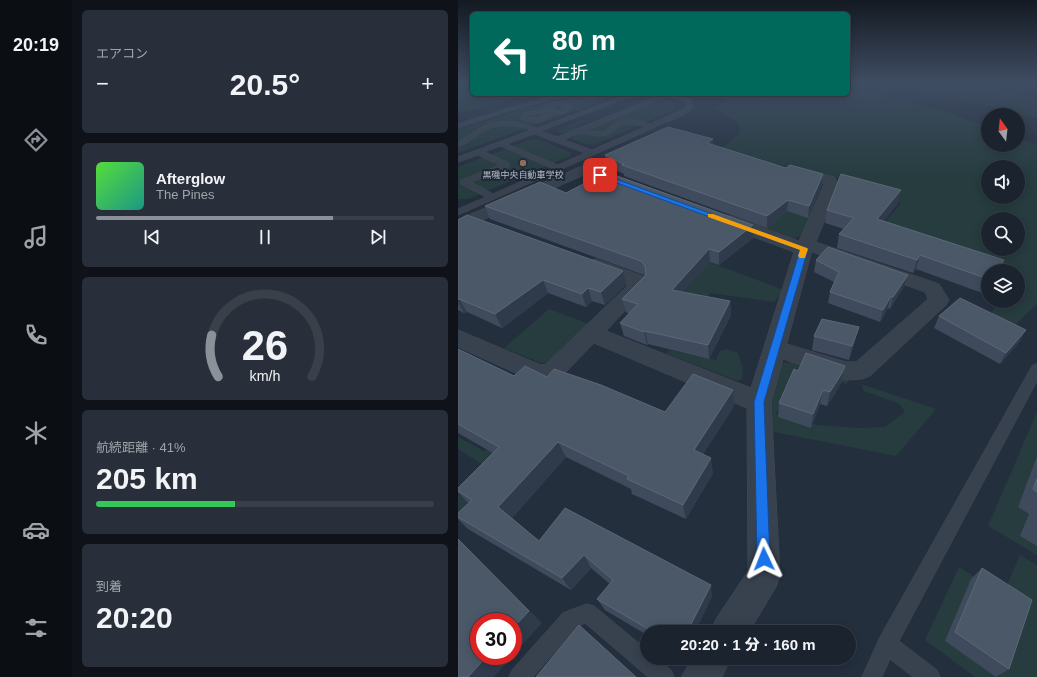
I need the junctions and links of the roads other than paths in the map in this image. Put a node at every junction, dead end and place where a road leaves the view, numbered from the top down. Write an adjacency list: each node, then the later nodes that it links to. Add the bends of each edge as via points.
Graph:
1 (495, 115): 7 (lane)
2 (525, 115): 3 (lane, via 523,118 540,120)
3 (549, 115)
4 (577, 115): 9 (lane)
5 (620, 115): 10 (lane)
6 (680, 115): 8 (lane)
7 (460, 125)
8 (657, 130): 10 (lane, via 640,123 626,122 616,125 613,130 604,134 590,135); 16 (lane); 21 (street)
9 (536, 131): 11 (lane); 12 (lane, via 519,124 502,124 484,128); 13 (lane)
10 (579, 131): 11 (lane)
11 (557, 140): 16 (lane)
12 (458, 144)
13 (501, 144): 15 (lane); 17 (lane)
14 (541, 150): 17 (lane)
15 (478, 152): 18 (lane); 23 (lane, via 506,165 464,182)
16 (592, 153): 20 (lane)
17 (528, 155): 20 (lane)
18 (458, 160)
19 (779, 167): 27 (street, via 829,180 832,184)
20 (558, 168): 23 (lane)
21 (586, 170): 22 (street); 25 (street)
22 (644, 191)
23 (493, 197): 25 (lane)
24 (710, 215): 27 (street)
25 (463, 220): 26 (street)
26 (495, 228)
27 (805, 247): 31 (street); 31 (street, via 932,288 940,300 862,370 846,371)
28 (577, 258): 29 (street, via 636,280 638,287)
29 (591, 333): 30 (street, via 554,370 540,375); 33 (street)
30 (458, 338)
31 (774, 348): 33 (street)
32 (1037, 369): 35 (lane)
33 (759, 402): 34 (street, via 764,575)
34 (733, 625)
35 (887, 644): 40 (lane); 41 (lane)
36 (709, 665): 39 (street)
37 (519, 677): 38 (lane, via 570,620 587,613)
38 (664, 677)
39 (701, 677)
40 (872, 677)
41 (930, 677)

